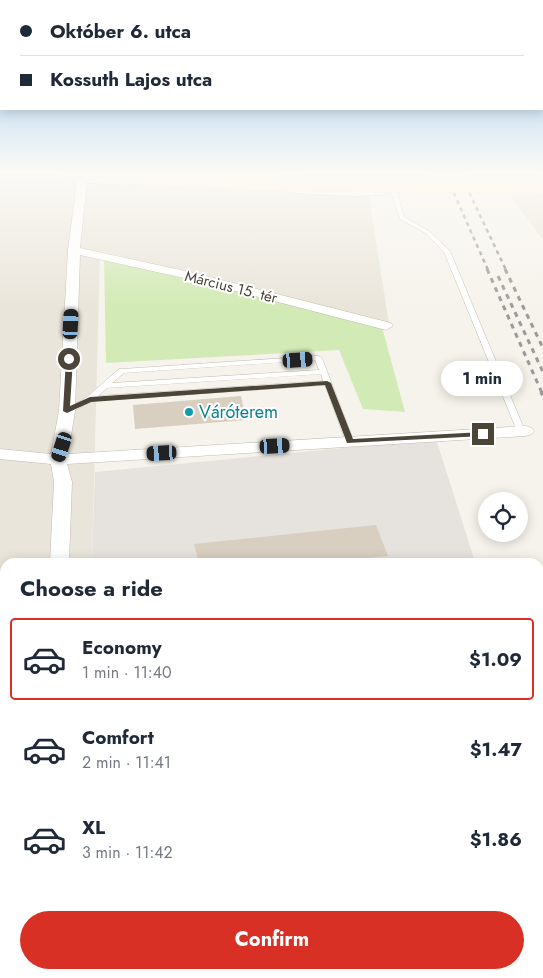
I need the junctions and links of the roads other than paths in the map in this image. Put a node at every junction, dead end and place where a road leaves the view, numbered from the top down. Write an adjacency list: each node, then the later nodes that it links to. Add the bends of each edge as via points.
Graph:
1 (78, 217): 3 (street)
2 (402, 217): 10 (lane, via 427,232 447,251)
3 (74, 250): 4 (street, Március 15. tér); 9 (street)
4 (386, 326)
5 (323, 372): 6 (lane); 7 (lane); 7 (lane, via 318,358 122,371)
6 (327, 383): 8 (lane); 11 (lane)
7 (105, 386): 8 (lane)
8 (90, 400): 9 (lane)
9 (67, 411): 13 (street)
10 (523, 431): 11 (street)
11 (350, 442): 13 (street)
12 (0, 454): 13 (street)
13 (58, 460): 14 (street, via 63,482)
14 (59, 558)

